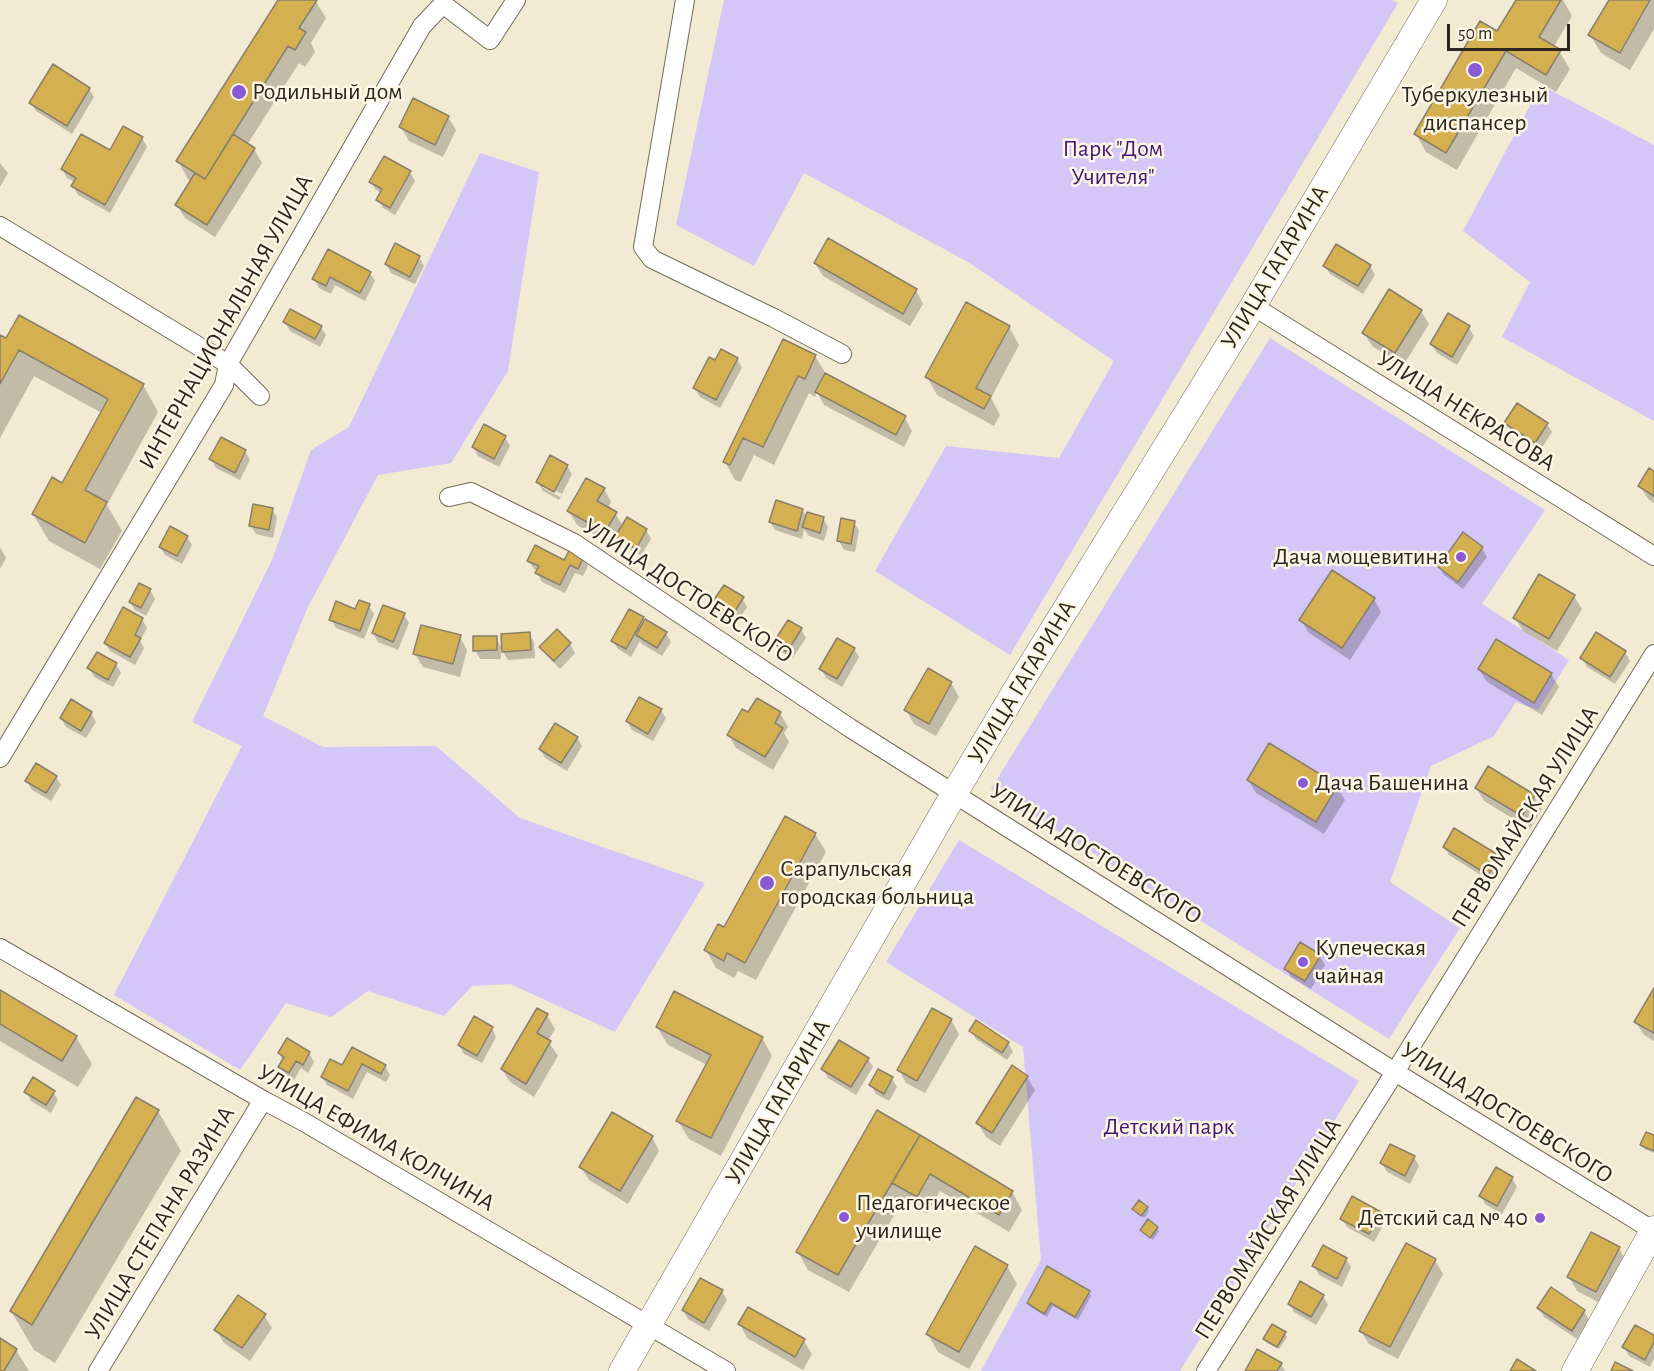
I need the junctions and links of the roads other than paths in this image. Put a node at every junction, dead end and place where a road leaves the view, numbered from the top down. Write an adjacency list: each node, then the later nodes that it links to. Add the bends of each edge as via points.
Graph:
1 (516, 0): 7 (street, ИНТЕРНАЦИОНАЛЬНАЯ УЛИЦА, via 490,40 443,4 422,26)
2 (685, 0): 6 (street, via 643,247 652,259)
3 (1434, 0): 5 (street, УЛИЦА ГАГАРИНА)
4 (0, 226): 7 (street)
5 (1252, 306): 10 (street, УЛИЦА НЕКРАСОВА); 13 (street, УЛИЦА ГАГАРИНА)
6 (842, 354)
7 (228, 364): 8 (street); 12 (street, ИНТЕРНАЦИОНАЛЬНАЯ УЛИЦА, via 224,385)
8 (260, 396)
9 (449, 497): 13 (street, УЛИЦА ДОСТОЕВСКОГО, via 471,492 574,543)
10 (1654, 556)
11 (1654, 654): 15 (street, ПЕРВОМАЙСКАЯ УЛИЦА)
12 (0, 758)
13 (954, 794): 15 (street, УЛИЦА ДОСТОЕВСКОГО); 18 (street, УЛИЦА ГАГАРИНА)
14 (0, 948): 16 (street, УЛИЦА ЕФИМА КОЛЧИНА)
15 (1395, 1072): 17 (street, УЛИЦА ДОСТОЕВСКОГО); 22 (street, ПЕРВОМАЙСКАЯ УЛИЦА)
16 (263, 1100): 18 (street, УЛИЦА ЕФИМА КОЛЧИНА); 19 (street, УЛИЦА СТЕПАНА РАЗИНА)
17 (1654, 1230): 23 (street)
18 (649, 1326): 20 (street, УЛИЦА ГАГАРИНА); 21 (street, УЛИЦА ЕФИМА КОЛЧИНА)
19 (98, 1371)
20 (622, 1371)
21 (726, 1371)
22 (1206, 1371)
23 (1575, 1371)

